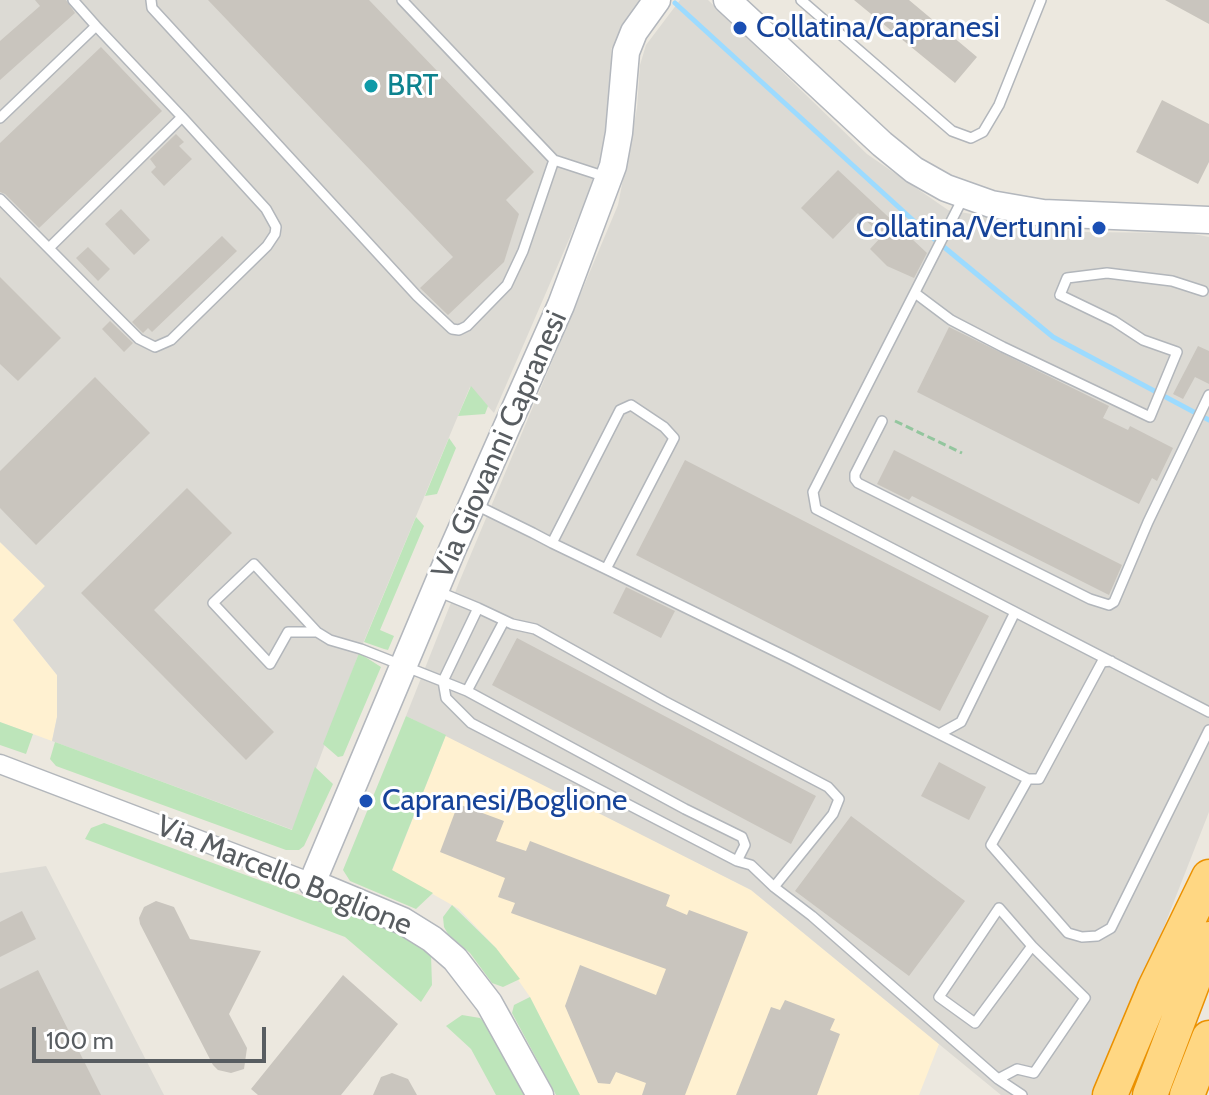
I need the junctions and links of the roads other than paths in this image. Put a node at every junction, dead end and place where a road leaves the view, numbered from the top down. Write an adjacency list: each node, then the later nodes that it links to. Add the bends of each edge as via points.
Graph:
1 (73, 0): 8 (lane)
2 (151, 0): 11 (lane, via 152,8 452,329 467,326 507,285)
3 (402, 0): 11 (lane)
4 (657, 0): 12 (street, Via Giovanni Capranesi, via 626,52)
5 (727, 0): 13 (street, via 899,159)
6 (801, 0): 7 (lane, via 952,131 971,138 983,132 999,105)
7 (1041, 0)
8 (96, 26): 9 (lane); 10 (lane)
9 (182, 117): 16 (lane); 16 (lane, via 270,213 276,227 267,246 171,340 155,347 139,339)
10 (0, 118)
11 (554, 160): 12 (lane)
12 (610, 178): 21 (street, Via Giovanni Capranesi)
13 (965, 196): 15 (street, via 1043,213); 18 (lane)
14 (0, 199): 16 (lane)
15 (1209, 220)
16 (49, 248)
17 (1203, 291): 18 (lane, via 1172,281 1107,273 1067,278 1060,295 1143,340 1177,352 1150,417 977,334)
18 (915, 293): 26 (lane, via 813,492 816,509)
19 (1209, 395): 20 (lane, via 1109,605 858,483 855,474)
20 (882, 421)
21 (474, 504): 22 (lane); 24 (street, Via Giovanni Capranesi)
22 (552, 543): 23 (lane); 23 (lane, via 620,410 631,405 674,438)
23 (606, 569): 35 (lane)
24 (436, 591): 25 (lane); 30 (street, Via Giovanni Capranesi)
25 (478, 608): 27 (lane); 31 (lane)
26 (1015, 612): 29 (lane); 35 (lane, via 961,722)
27 (504, 621): 32 (lane); 43 (lane, via 535,629 828,787 839,799 833,814)
28 (317, 632): 28 (lane, via 254,564 213,603 270,664 288,632); 30 (lane)
29 (1111, 661): 33 (lane); 37 (lane, via 1102,662 1039,779)
30 (404, 666): 31 (lane); 42 (street, Via Giovanni Capranesi)
31 (443, 681): 32 (lane); 39 (lane, via 446,698 471,723)
32 (467, 691): 38 (lane)
33 (1209, 712)
34 (1209, 730): 37 (lane, via 1111,928 1097,936 1068,933 991,845)
35 (939, 734): 37 (lane)
36 (0, 764): 42 (street, Via Marcello Boglione)
37 (1028, 779)
38 (685, 809): 39 (lane); 40 (lane, via 742,837 745,845)
39 (674, 827): 40 (lane)
40 (737, 861): 43 (lane, via 751,865)
41 (1209, 877): 50 (highway)
42 (312, 883): 48 (street, Via Marcello Boglione, via 403,921 455,959 489,1003)
43 (774, 887): 47 (lane)
44 (1209, 939): 51 (highway)
45 (1032, 946): 45 (lane, via 999,908 939,997 975,1023); 47 (lane, via 1085,998 1034,1073 1017,1069)
46 (1209, 1038): 52 (highway)
47 (998, 1079): 49 (lane)
48 (540, 1095)
49 (1022, 1095)
50 (1110, 1095)
51 (1150, 1095)
52 (1187, 1095)

